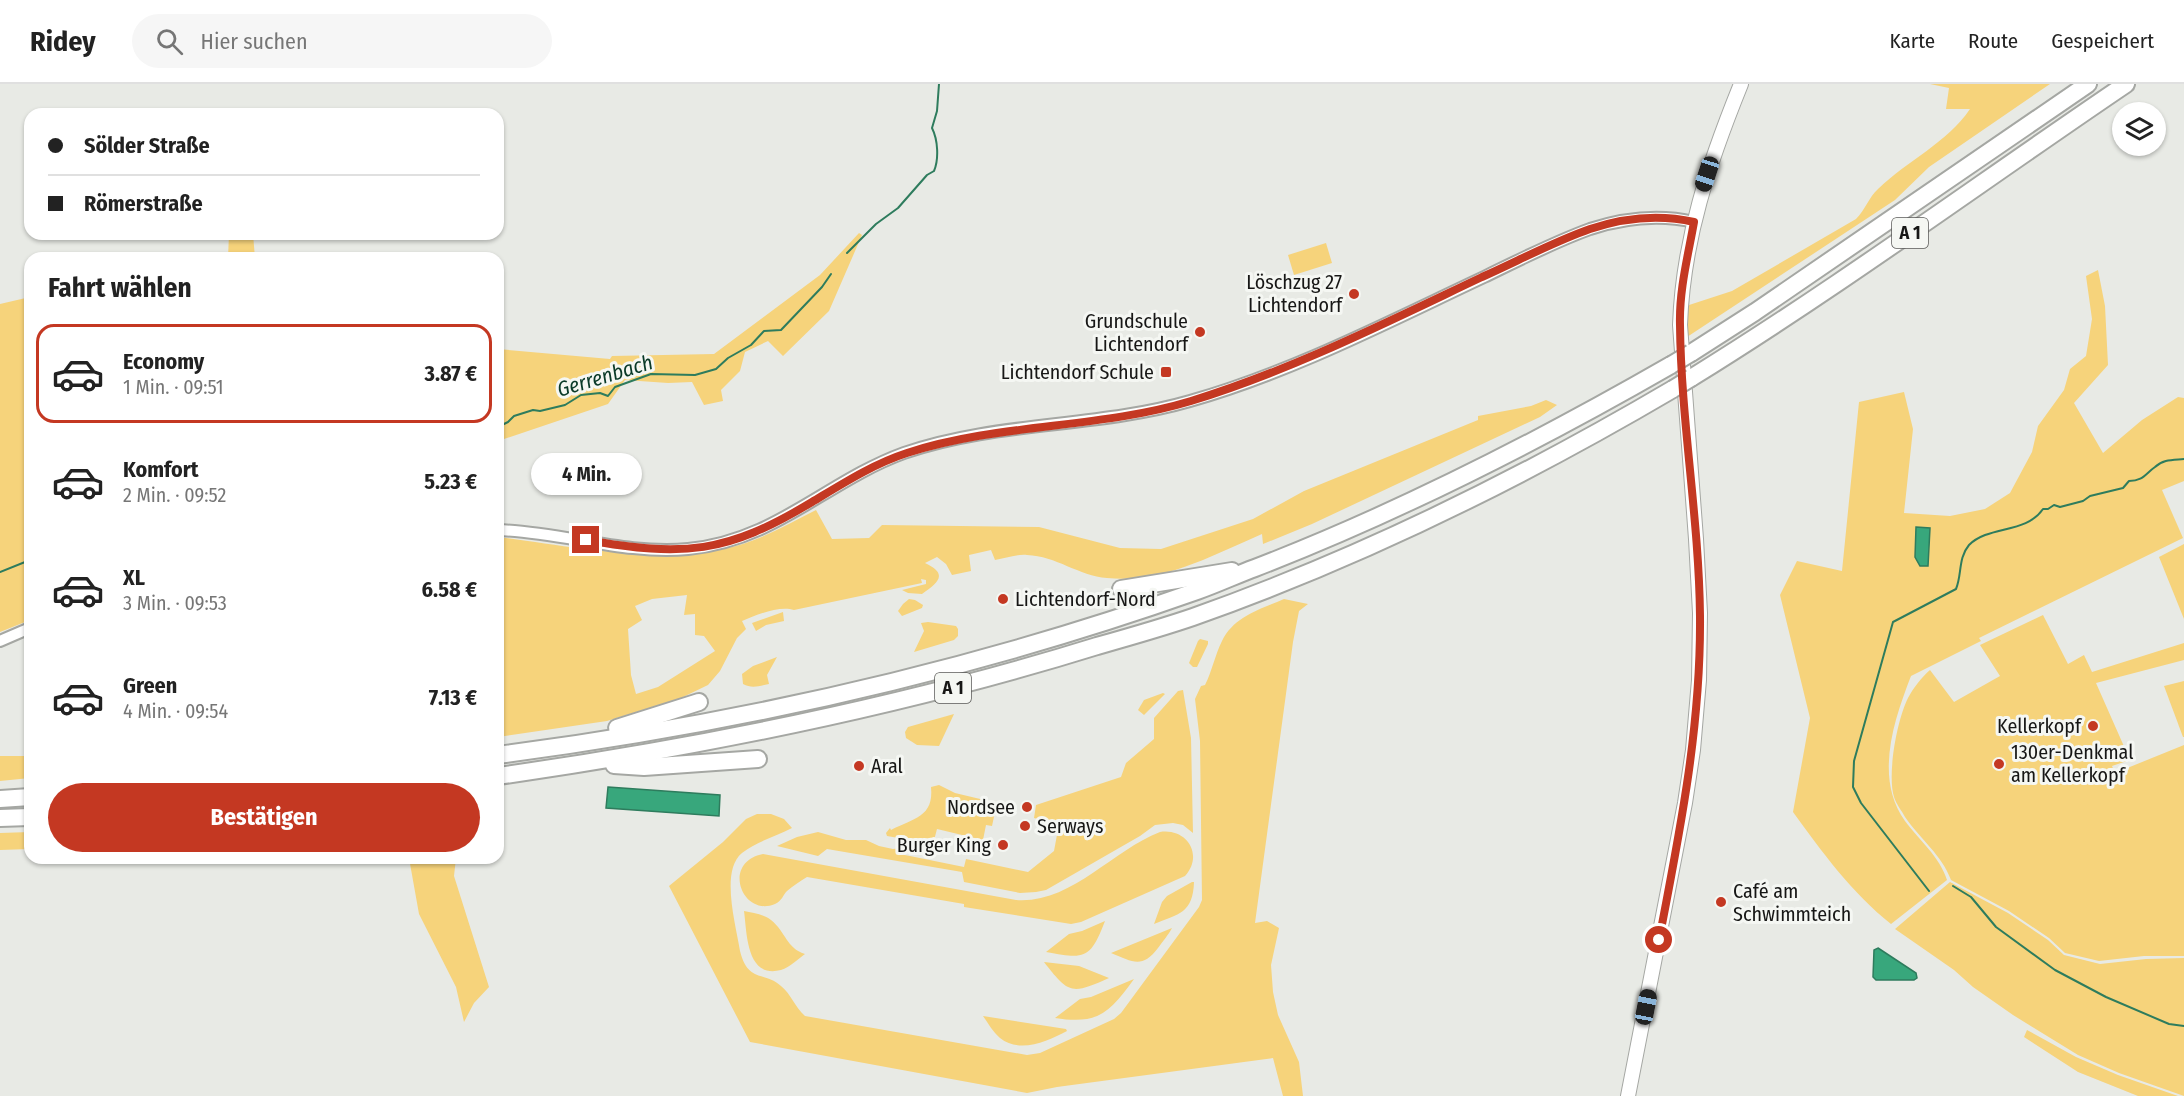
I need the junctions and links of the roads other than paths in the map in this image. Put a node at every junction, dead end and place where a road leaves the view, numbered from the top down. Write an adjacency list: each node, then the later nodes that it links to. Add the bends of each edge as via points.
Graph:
1 (1741, 84): 4 (main road, via 1712,157)
2 (2088, 84): 6 (highway, A 1, bridge, via 1671,365 1595,409 1388,514)
3 (2126, 84): 7 (highway, A 1, bridge, via 1768,330 1673,389 1592,437 1480,495)
4 (1694, 222): 5 (street, via 1644,217 1590,229 1299,363 1188,402 1119,417 949,441 903,454 866,470 769,527 721,544 687,550 638,549); 22 (main road, via 1683,279 1680,325 1697,549 1699,680 1685,803)
5 (504, 530)
6 (1254, 568): 8 (highway); 13 (highway, A 1, via 1200,591 1111,620 901,681)
7 (1306, 573): 9 (highway, via 1270,599); 16 (highway, A 1, via 1191,617 966,684 814,721)
8 (1121, 589)
9 (1229, 617)
10 (24, 631): 11 (street)
11 (0, 641)
12 (699, 702): 13 (highway, via 614,729)
13 (579, 745): 14 (highway, A 1)
14 (504, 754)
15 (758, 759): 16 (highway, via 644,767)
16 (589, 763): 17 (highway, A 1)
17 (504, 775)
18 (24, 797): 19 (highway)
19 (0, 799)
20 (24, 817): 21 (highway)
21 (0, 819)
22 (1628, 1096)

